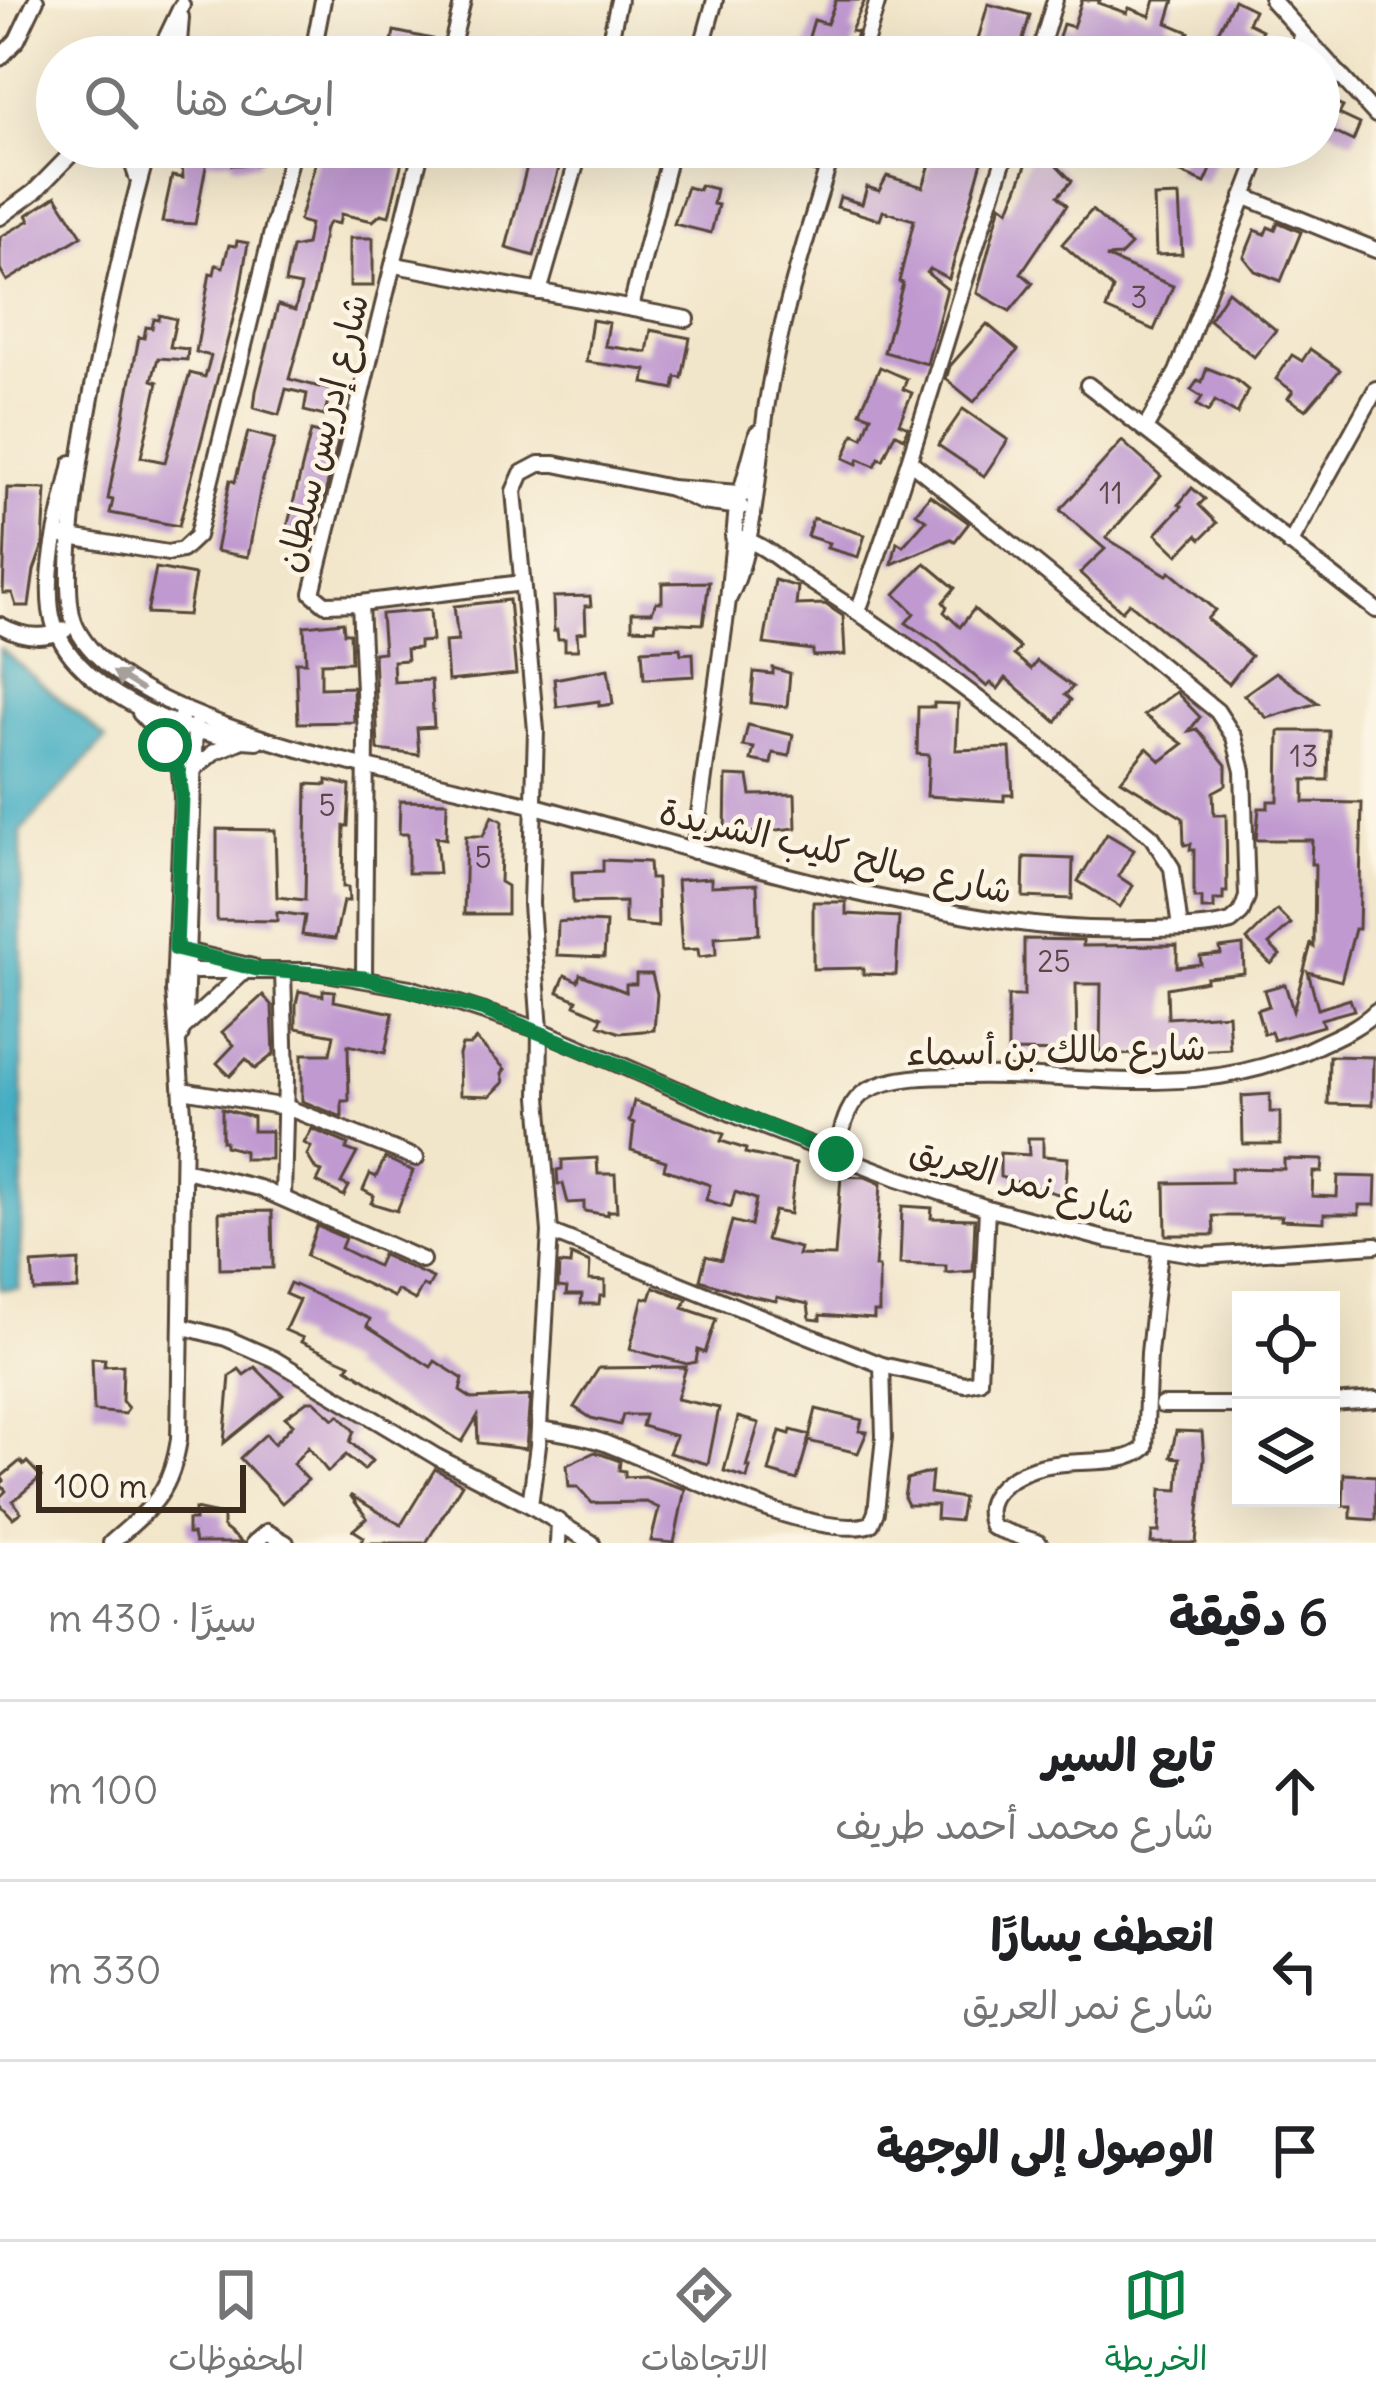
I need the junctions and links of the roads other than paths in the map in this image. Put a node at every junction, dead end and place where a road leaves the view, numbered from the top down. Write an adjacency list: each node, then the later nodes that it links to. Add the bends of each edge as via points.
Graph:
1 (36, 0): 19 (street)
2 (323, 0): 13 (street)
3 (463, 0): 14 (street)
4 (619, 0): 15 (street)
5 (716, 0): 16 (street)
6 (878, 0): 17 (street)
7 (1055, 0): 18 (street)
8 (1273, 0): 10 (street)
9 (182, 2): 11 (street); 12 (street)
10 (1302, 35)
11 (167, 36)
12 (180, 36)
13 (316, 36)
14 (454, 36)
15 (611, 36)
16 (705, 36)
17 (867, 36)
18 (1044, 36)
19 (0, 58)
20 (1340, 76): 21 (street)
21 (1376, 115)
22 (58, 168): 34 (street)
23 (134, 168): 32 (street)
24 (143, 168): 32 (street)
25 (287, 168): 45 (street, via 197,536 168,553)
26 (417, 168): 36 (street, شارع إدريس سلطان)
27 (574, 168): 37 (street)
28 (667, 168): 38 (street)
29 (828, 168): 44 (street)
30 (1001, 168): 43 (street)
31 (1254, 168): 33 (street)
32 (139, 182): 45 (street)
33 (1243, 196): 35 (street); 42 (street, via 1178,372)
34 (0, 217)
35 (1376, 250)
36 (394, 265): 37 (street); 49 (street, شارع إدريس سلطان, via 312,585 318,602)
37 (539, 292): 38 (street)
38 (632, 307): 39 (street)
39 (687, 319)
40 (1088, 385): 42 (street)
41 (1376, 389): 47 (street)
42 (1147, 427): 47 (street)
43 (911, 462): 51 (street); 63 (street, شارع صالح كليب الشريدة, via 1228,725 1243,770 1247,897 1231,922)
44 (745, 500): 46 (street); 48 (street, via 555,464 529,468 517,479 513,505)
45 (65, 536): 53 (street); 54 (street, via 50,597)
46 (740, 543): 51 (street); 62 (street)
47 (1290, 544): 50 (street)
48 (522, 583): 49 (street, شارع إدريس سلطان); 61 (street)
49 (360, 604): 59 (street)
50 (1376, 610)
51 (858, 611): 63 (street, via 1152,837 1172,868)
52 (0, 625): 54 (street, via 22,635)
53 (75, 626): 54 (street); 56 (street, one-way to 53, via 111,670)
54 (57, 634): 55 (street, via 77,664)
55 (123, 698): 56 (street); 60 (street)
56 (188, 719): 57 (street); 58 (street); 60 (street)
57 (244, 740): 58 (street); 60 (street)
58 (268, 741): 59 (street, شارع صالح كليب الشريدة)
59 (366, 767): 61 (street, شارع صالح كليب الشريدة); 68 (street)
60 (186, 771): 64 (street)
61 (535, 806): 62 (street, شارع صالح كليب الشريدة); 70 (street, via 531,904)
62 (694, 851): 63 (street, شارع صالح كليب الشريدة, via 1014,924)
63 (1180, 928)
64 (182, 950): 65 (street, شارع نمر العريق); 67 (street)
65 (251, 970): 66 (street, شارع نمر العريق); 67 (street, شارع نمر العريق); 71 (street)
66 (283, 970): 68 (street, شارع نمر العريق); 73 (street)
67 (181, 971): 71 (street)
68 (364, 978): 70 (street, شارع نمر العريق)
69 (1376, 1011): 74 (street, شارع مالك بن أسماء, via 1273,1066 1206,1081 974,1075 893,1082 853,1103)
70 (540, 1030): 74 (street, شارع نمر العريق); 79 (street)
71 (181, 1035): 72 (street)
72 (182, 1090): 73 (street); 76 (street)
73 (286, 1107): 75 (street); 77 (street)
74 (836, 1154): 78 (street, شارع نمر العريق)
75 (416, 1158)
76 (184, 1170): 77 (street); 83 (street)
77 (283, 1198): 82 (street)
78 (987, 1208): 81 (street, شارع نمر العريق); 84 (street, via 979,1381)
79 (550, 1232): 84 (street); 89 (street)
80 (1376, 1245): 81 (street, شارع نمر العريق, via 1246,1256)
81 (1160, 1251): 97 (street, via 1145,1448 1034,1466 997,1491 988,1509 992,1527)
82 (422, 1260)
83 (184, 1327): 90 (street, via 274,1359); 93 (street, via 172,1477)
84 (882, 1365): 89 (street, via 875,1512 871,1524 852,1531 787,1520 601,1442)
85 (1376, 1400): 86 (street)
86 (1340, 1402)
87 (1162, 1405): 88 (street)
88 (1232, 1405)
89 (539, 1429): 90 (street)
90 (530, 1505): 91 (street)
91 (559, 1521): 95 (street); 96 (street)
92 (260, 1538): 94 (street)
93 (112, 1543)
94 (286, 1543)
95 (558, 1543)
96 (592, 1543)
97 (1039, 1543)

